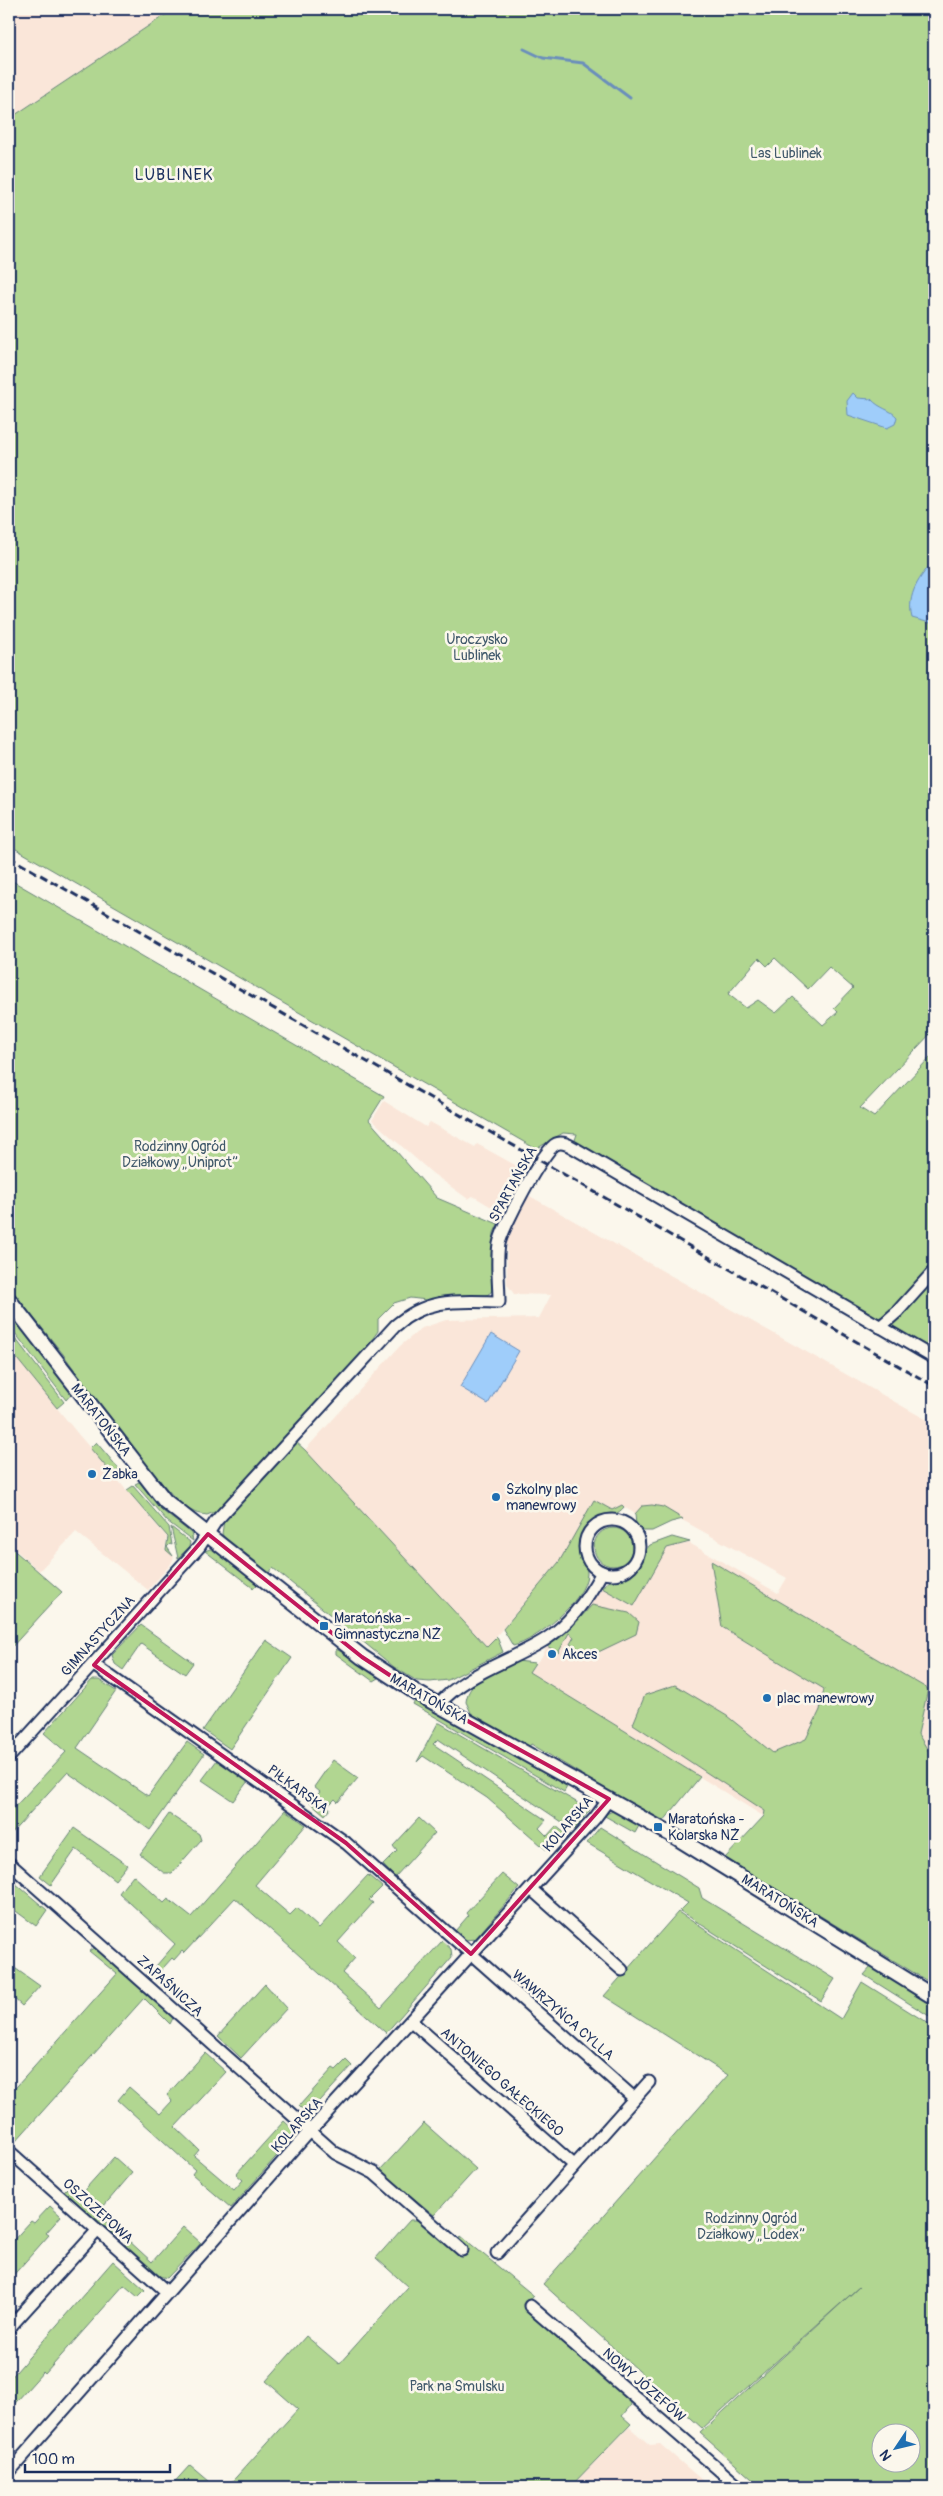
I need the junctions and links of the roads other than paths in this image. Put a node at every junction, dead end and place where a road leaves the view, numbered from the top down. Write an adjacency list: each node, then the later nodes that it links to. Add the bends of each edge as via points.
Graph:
1 (934, 1271): 3 (street)
2 (9, 1300): 6 (main road, MARATOŃSKA, via 157,1493 170,1507)
3 (880, 1326): 4 (street, SPARTAŃSKA); 5 (street, SPARTAŃSKA, via 574,1148 557,1144 538,1166 501,1237 499,1302 442,1302 419,1308 404,1318)
4 (934, 1358)
5 (216, 1521): 6 (street, GIMNASTYCZNA)
6 (208, 1534): 8 (street, GIMNASTYCZNA); 9 (main road, MARATOŃSKA, via 362,1657)
7 (602, 1572): 7 (street, via 619,1573 627,1569 638,1554 636,1536 624,1523 599,1523 588,1535 585,1552 588,1560); 9 (street, via 576,1612 552,1634 458,1685)
8 (94, 1664): 10 (street, GIMNASTYCZNA); 14 (street, PIŁKARSKA, via 346,1843)
9 (438, 1705): 11 (main road, MARATOŃSKA)
10 (9, 1757)
11 (609, 1800): 13 (street, KOLARSKA); 16 (main road, MARATOŃSKA, via 700,1851)
12 (9, 1864): 20 (street, ZAPAŚNICZA)
13 (531, 1889): 14 (street, KOLARSKA); 15 (street)
14 (471, 1954): 17 (street, KOLARSKA); 19 (street, WAWRZYŃCA CYLLA)
15 (622, 1970)
16 (934, 1996)
17 (411, 2022): 20 (street, KOLARSKA); 22 (street, ANTONIEGO GAŁECKIEGO)
18 (648, 2082): 19 (street)
19 (634, 2098): 22 (street)
20 (310, 2131): 24 (street, via 335,2153 374,2173); 26 (street, KOLARSKA)
21 (9, 2152): 23 (street, OSZCZEPOWA)
22 (574, 2165): 25 (street)
23 (97, 2231): 26 (street, OSZCZEPOWA); 28 (street)
24 (462, 2250)
25 (497, 2253)
26 (167, 2292): 29 (street, KOLARSKA)
27 (530, 2306): 30 (street, NOWY JÓZEFÓW, via 650,2417)
28 (9, 2328)
29 (9, 2472)
30 (739, 2487)

